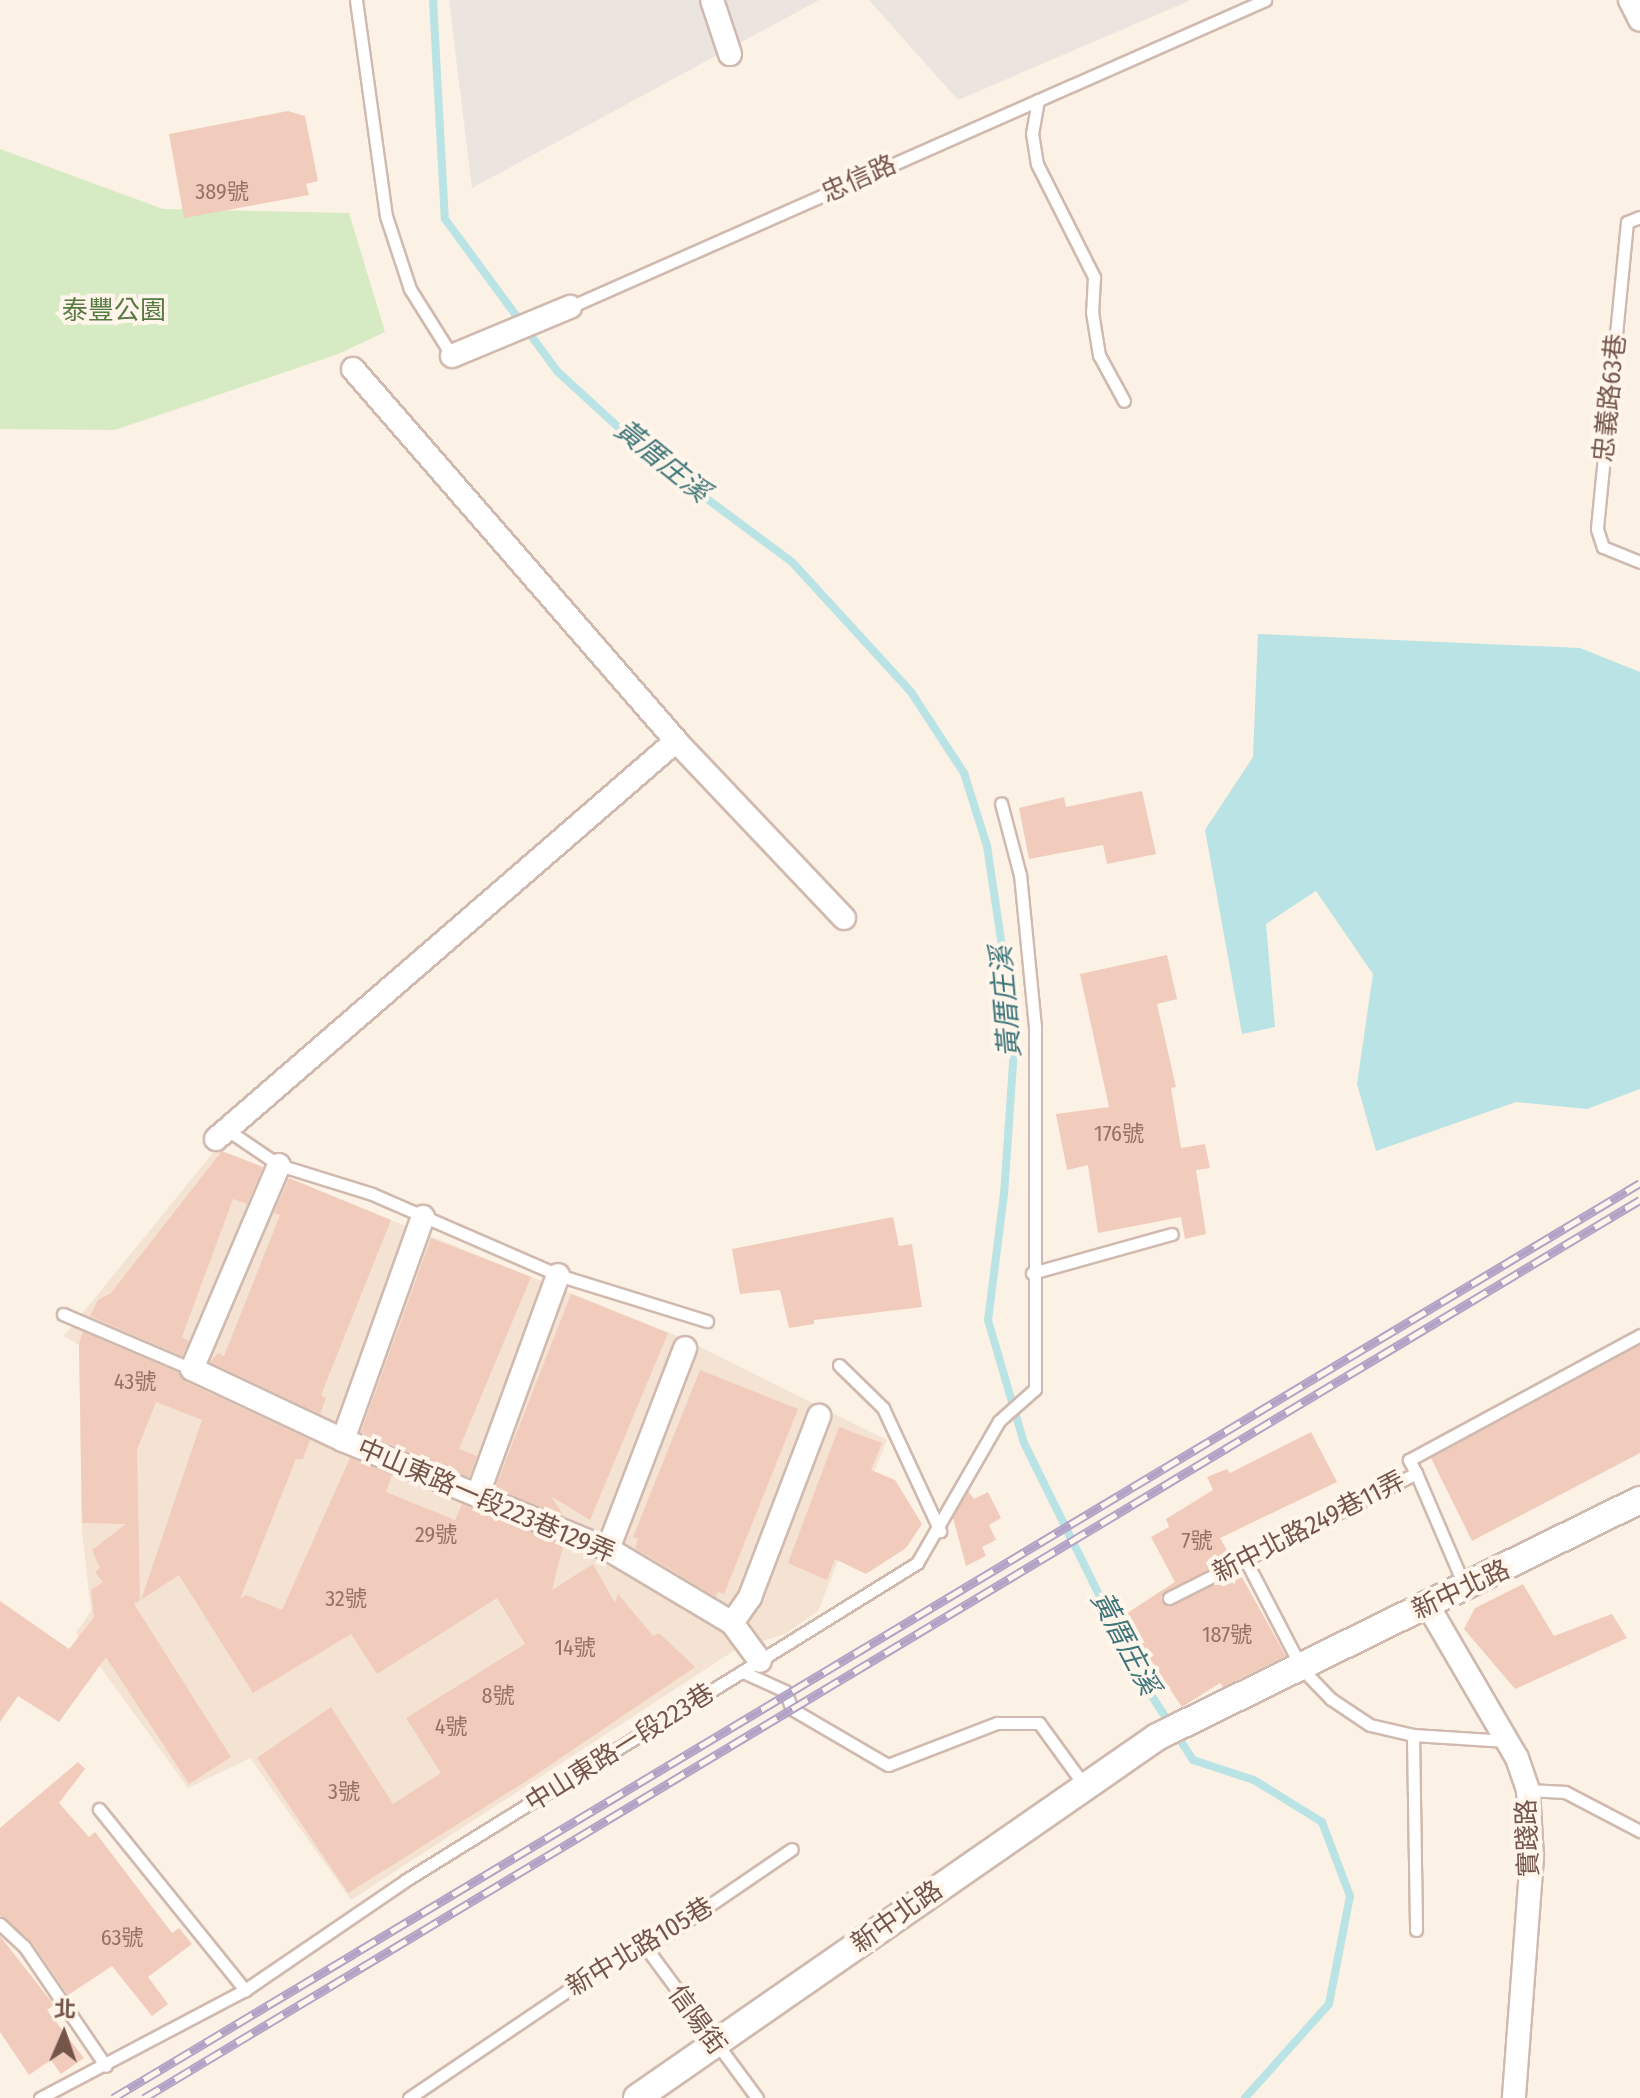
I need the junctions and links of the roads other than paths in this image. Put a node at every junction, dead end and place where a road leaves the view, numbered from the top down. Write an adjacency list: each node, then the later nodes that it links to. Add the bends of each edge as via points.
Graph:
1 (356, 0): 10 (lane, via 386,216 410,289)
2 (712, 0): 6 (street)
3 (1265, 0): 7 (lane, 忠信路)
4 (1630, 0): 5 (street)
5 (1640, 20)
6 (730, 54)
7 (1038, 100): 9 (lane, 忠信路); 12 (lane, via 1032,133 1037,164 1094,277 1092,312 1099,355)
8 (1640, 217): 13 (lane, 忠義路63巷, via 1627,222 1597,529 1603,547)
9 (570, 307): 10 (street, 忠信路)
10 (452, 356)
11 (353, 369): 14 (street)
12 (1124, 401)
13 (1640, 562)
14 (676, 741): 16 (street); 17 (street, via 252,1112)
15 (1001, 803): 21 (lane, 中山東路一段223巷, via 1020,875 1035,1027)
16 (844, 918)
17 (221, 1133): 18 (lane)
18 (279, 1165): 19 (lane); 28 (street)
19 (423, 1217): 22 (lane); 30 (street)
20 (1172, 1234): 21 (lane)
21 (1032, 1273): 34 (lane, 中山東路一段223巷, via 1035,1389 999,1421 960,1482)
22 (558, 1275): 24 (lane); 32 (street)
23 (63, 1314): 28 (lane)
24 (707, 1321)
25 (1640, 1335): 31 (lane, 新中北路249巷11弄, via 1409,1460)
26 (685, 1348): 35 (street)
27 (839, 1365): 34 (lane, via 883,1408)
28 (192, 1369): 30 (street, 中山東路一段223巷129弄)
29 (819, 1416): 40 (street, via 750,1597)
30 (343, 1440): 32 (street, 中山東路一段223巷129弄)
31 (1416, 1473): 36 (lane, 新中北路249巷11弄); 37 (lane)
32 (478, 1494): 35 (street, 中山東路一段223巷129弄)
33 (1640, 1500): 37 (street, 新中北路)
34 (940, 1531): 41 (lane, 中山東路一段223巷, via 917,1563)
35 (608, 1549): 40 (street, 中山東路一段223巷129弄)
36 (1245, 1559): 38 (lane, 新中北路249巷11弄); 42 (lane)
37 (1466, 1589): 39 (street, 新中北路)
38 (1169, 1598)
39 (1427, 1604): 42 (street, 新中北路); 44 (street, 實踐路)
40 (732, 1623): 41 (street, 中山東路一段223巷129弄)
41 (751, 1666): 45 (lane, via 785,1691 792,1709 888,1765 997,1723 1039,1723); 53 (lane, 中山東路一段223巷, via 406,1880)
42 (1302, 1669): 43 (lane, via 1331,1699 1370,1725); 45 (street, 新中北路, via 1157,1737)
43 (1413, 1735): 44 (lane); 51 (lane)
44 (1507, 1741): 46 (street, 實踐路)
45 (1084, 1785): 54 (street, 新中北路)
46 (1528, 1790): 48 (lane, via 1565,1792); 60 (street, 實踐路, via 1532,1857)
47 (99, 1809): 53 (lane)
48 (1640, 1831)
49 (792, 1849): 52 (lane, 新中北路105巷, via 657,1941)
50 (0, 1924): 55 (lane, via 24,1946)
51 (1416, 1930)
52 (641, 1941): 54 (lane, 信陽街); 57 (lane, 新中北路105巷)
53 (245, 1990): 55 (lane, 中山東路一段223巷)
54 (714, 2047): 58 (street, 新中北路); 59 (lane, 信陽街)
55 (106, 2066): 56 (lane, 中山東路一段223巷)
56 (40, 2098)
57 (409, 2098)
58 (637, 2098)
59 (757, 2098)
60 (1514, 2098)

